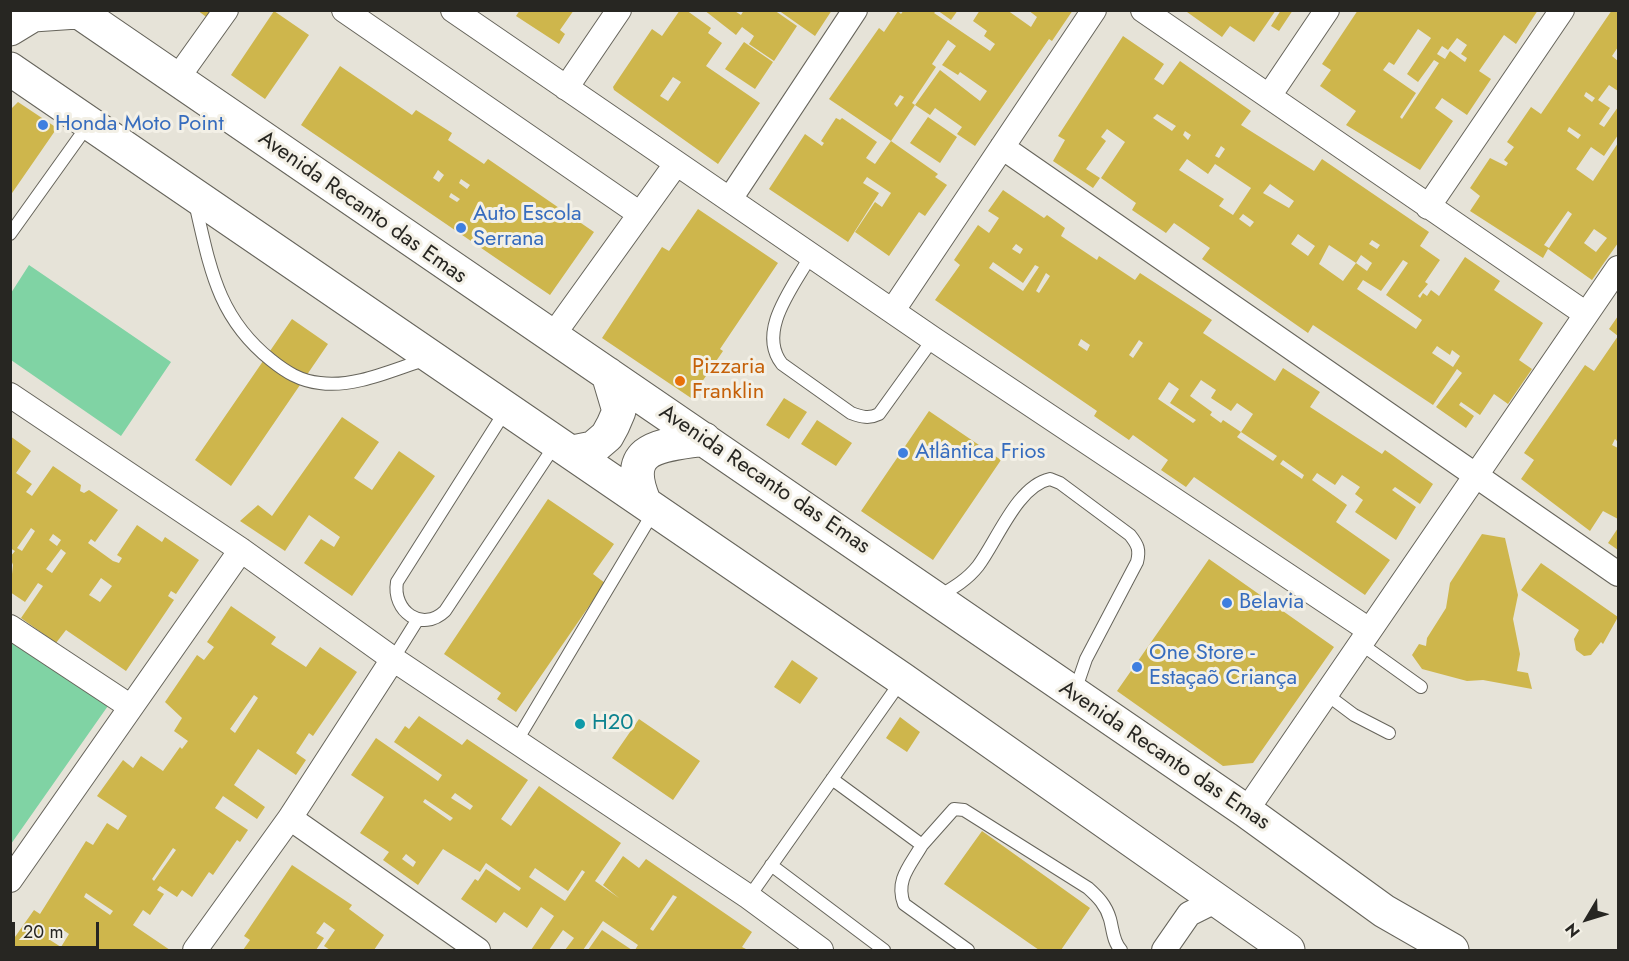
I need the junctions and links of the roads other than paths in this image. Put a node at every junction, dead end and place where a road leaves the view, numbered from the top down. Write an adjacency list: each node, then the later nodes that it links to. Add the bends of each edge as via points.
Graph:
1 (226, 10): 13 (street)
2 (344, 10): 22 (street)
3 (453, 10): 14 (street)
4 (619, 10): 14 (street)
5 (855, 10): 20 (street)
6 (1094, 10): 17 (street)
7 (1143, 10): 15 (street)
8 (1327, 10): 15 (street)
9 (1562, 10): 21 (street)
10 (76, 11): 11 (main road, via 33,15); 13 (main road, Avenida Recanto das Emas)
11 (10, 29)
12 (10, 69): 16 (main road)
13 (176, 80): 28 (main road, Avenida Recanto das Emas)
14 (566, 88): 18 (street)
15 (1269, 96): 21 (street)
16 (89, 123): 19 (main road); 23 (lane)
17 (1002, 147): 26 (street); 36 (street)
18 (676, 164): 20 (street); 22 (street)
19 (193, 196): 30 (main road); 30 (lane, via 212,278 224,308 250,344 292,376 321,384 356,380)
20 (730, 199): 24 (street)
21 (1428, 207): 27 (street)
22 (640, 214): 28 (street)
23 (10, 234)
24 (811, 255): 26 (street); 29 (lane, via 772,328 771,344 782,364 852,413 862,417 879,414)
25 (1618, 268): 27 (street)
26 (893, 310): 29 (street)
27 (1586, 314): 36 (street)
28 (551, 338): 31 (main road, Avenida Recanto das Emas)
29 (933, 339): 43 (street)
30 (433, 357): 33 (main road)
31 (608, 374): 34 (main road, Avenida Recanto das Emas); 35 (main road, via 619,411 607,436 593,448)
32 (10, 394): 38 (street)
33 (507, 409): 35 (main road); 41 (lane, via 397,582 399,602)
34 (704, 439): 37 (main road, via 656,447 641,458 635,480); 40 (main road, Avenida Recanto das Emas)
35 (565, 447): 37 (main road); 41 (lane, via 445,610 436,619)
36 (1477, 474): 39 (street); 43 (street)
37 (649, 505): 45 (main road); 51 (lane)
38 (241, 550): 44 (street); 49 (street)
39 (1618, 574)
40 (936, 598): 48 (main road, Avenida Recanto das Emas); 48 (lane, via 978,566 1031,488 1050,479 1060,483 1130,535 1140,552 1086,659)
41 (418, 619): 44 (lane)
42 (10, 627): 49 (street)
43 (1365, 637): 46 (lane); 47 (street)
44 (393, 659): 51 (street); 54 (street)
45 (902, 679): 52 (lane); 59 (main road)
46 (1421, 687)
47 (1326, 694): 50 (lane); 53 (street)
48 (1074, 695): 53 (main road, Avenida Recanto das Emas)
49 (131, 706): 57 (street)
50 (1389, 733)
51 (516, 742): 58 (street)
52 (832, 779): 55 (lane); 56 (lane)
53 (1246, 811): 68 (main road, Avenida Recanto das Emas, via 1384,911)
54 (290, 818): 60 (street); 61 (street)
55 (922, 845): 64 (lane, via 901,880 904,904); 65 (lane, via 954,809 964,810 1088,888 1103,902)
56 (771, 865): 58 (lane); 63 (lane)
57 (10, 880)
58 (749, 897): 62 (street)
59 (1198, 900): 66 (street); 67 (main road)
60 (195, 951)
61 (478, 951)
62 (821, 951)
63 (884, 951)
64 (968, 951)
65 (1120, 951)
66 (1164, 951)
67 (1288, 951)
68 (1452, 951)

